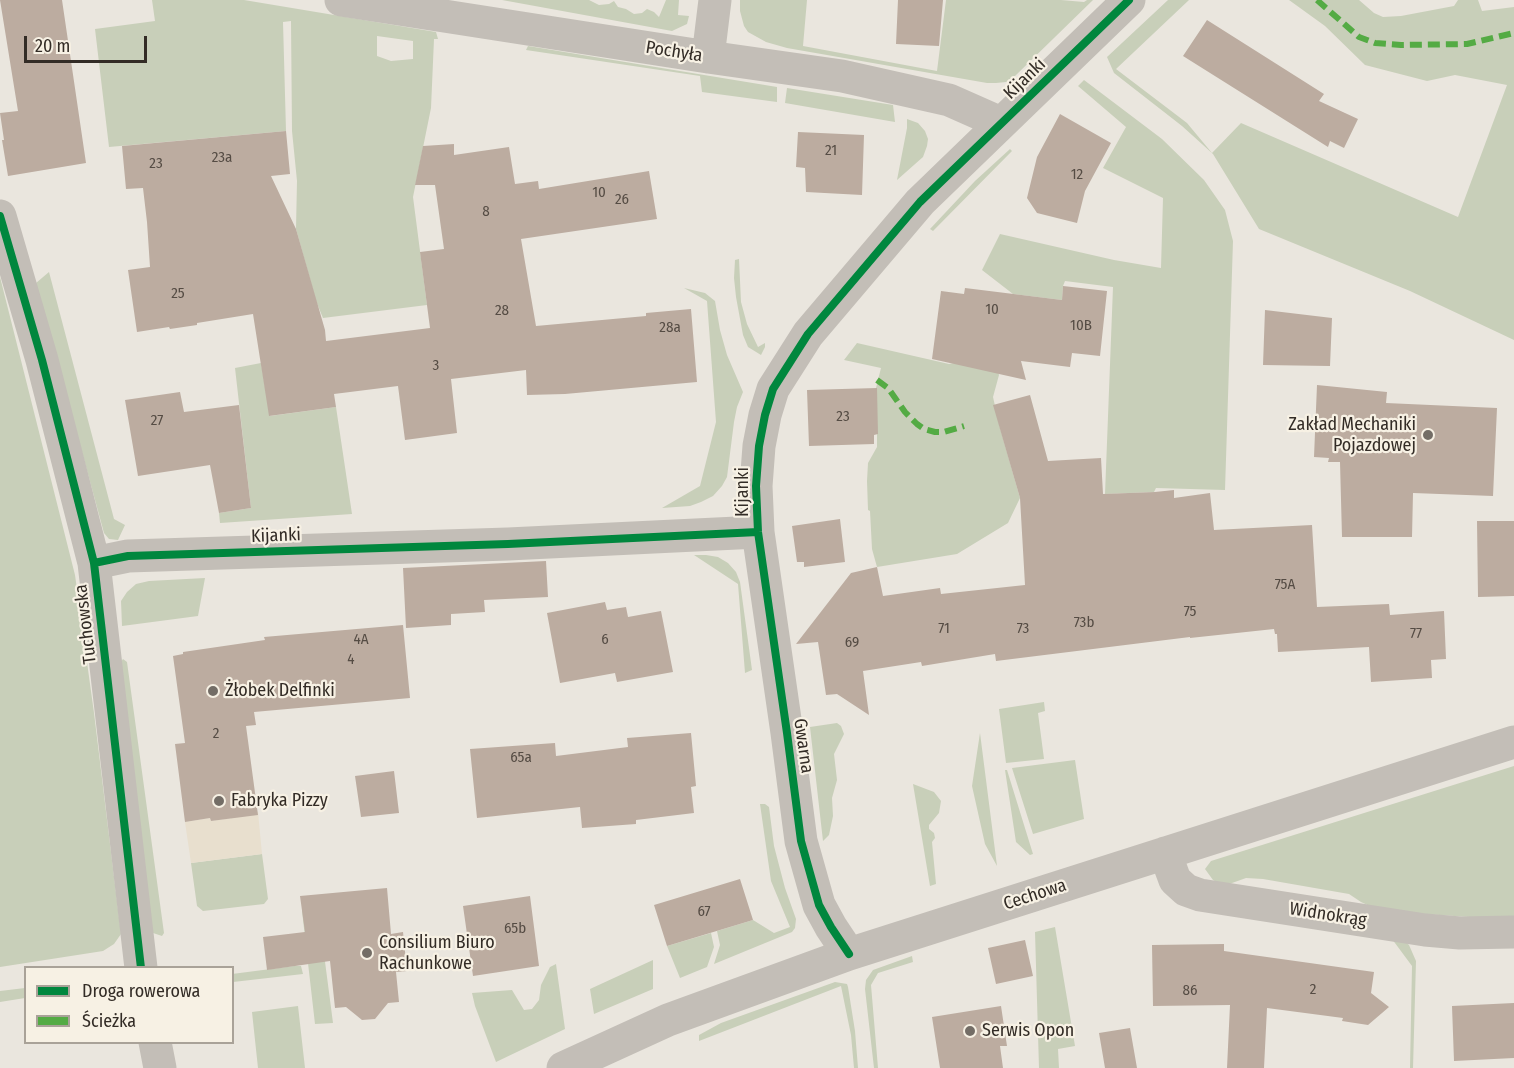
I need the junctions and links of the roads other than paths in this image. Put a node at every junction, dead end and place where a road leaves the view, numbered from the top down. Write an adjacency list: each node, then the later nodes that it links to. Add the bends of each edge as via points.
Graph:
1 (341, 0): 4 (street, Pochyła)
2 (715, 0): 4 (street)
3 (1129, 0): 5 (street, Kijanki)
4 (708, 57): 5 (street, Pochyła, via 842,76 949,100)
5 (1001, 123): 7 (street, Kijanki, via 920,202 808,334 773,389 759,446)
6 (0, 216): 8 (street, Tuchowska)
7 (758, 532): 8 (street, Kijanki, via 128,556); 12 (street, Gwarna, via 801,841 819,905)
8 (94, 563): 13 (street, Tuchowska)
9 (1514, 742): 10 (street, Cechowa)
10 (1165, 853): 11 (street, Widnokrąg, via 1175,880 1200,895 1425,930); 12 (street, Cechowa)
11 (1514, 932)
12 (849, 954): 16 (street, Cechowa, via 668,1020)
13 (141, 966)
14 (155, 1044): 15 (street)
15 (160, 1068)
16 (563, 1068)

